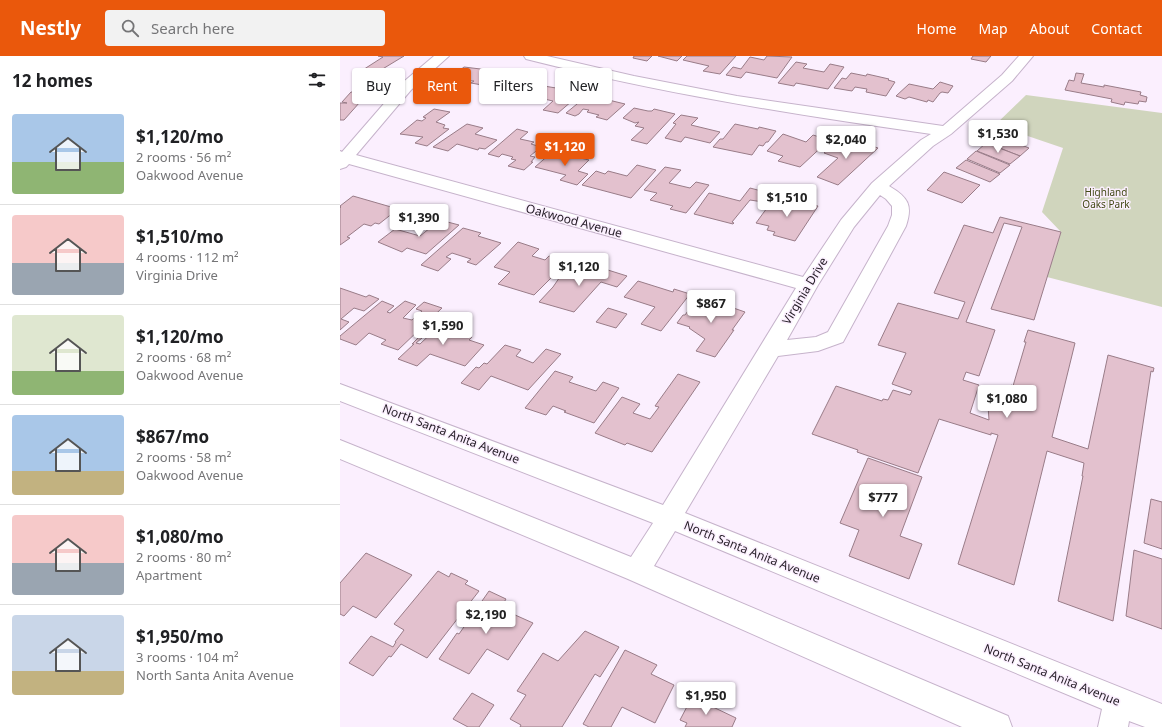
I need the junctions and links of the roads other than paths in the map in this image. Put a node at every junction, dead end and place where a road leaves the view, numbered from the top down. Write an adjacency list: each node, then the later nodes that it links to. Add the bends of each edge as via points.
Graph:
1 (442, 56): 5 (street, via 406,87)
2 (531, 56): 4 (street, via 568,66 800,111)
3 (1026, 56): 4 (street, Virginia Drive, via 1007,78)
4 (946, 131): 6 (street, Virginia Drive, via 927,143)
5 (342, 159): 7 (street, Oakwood Avenue)
6 (878, 187): 7 (street, Virginia Drive, via 847,224); 8 (street, via 892,195 901,205 901,215 836,337 818,344)
7 (808, 285): 8 (street, Virginia Drive)
8 (771, 349): 11 (street, Virginia Drive, via 677,502)
9 (340, 392): 11 (street, North Santa Anita Avenue)
10 (340, 448): 12 (street)
11 (670, 518): 12 (street, Virginia Drive); 13 (street, North Santa Anita Avenue)
12 (637, 571): 15 (street)
13 (1115, 714): 14 (street, North Santa Anita Avenue)
14 (1162, 719)
15 (997, 727)

